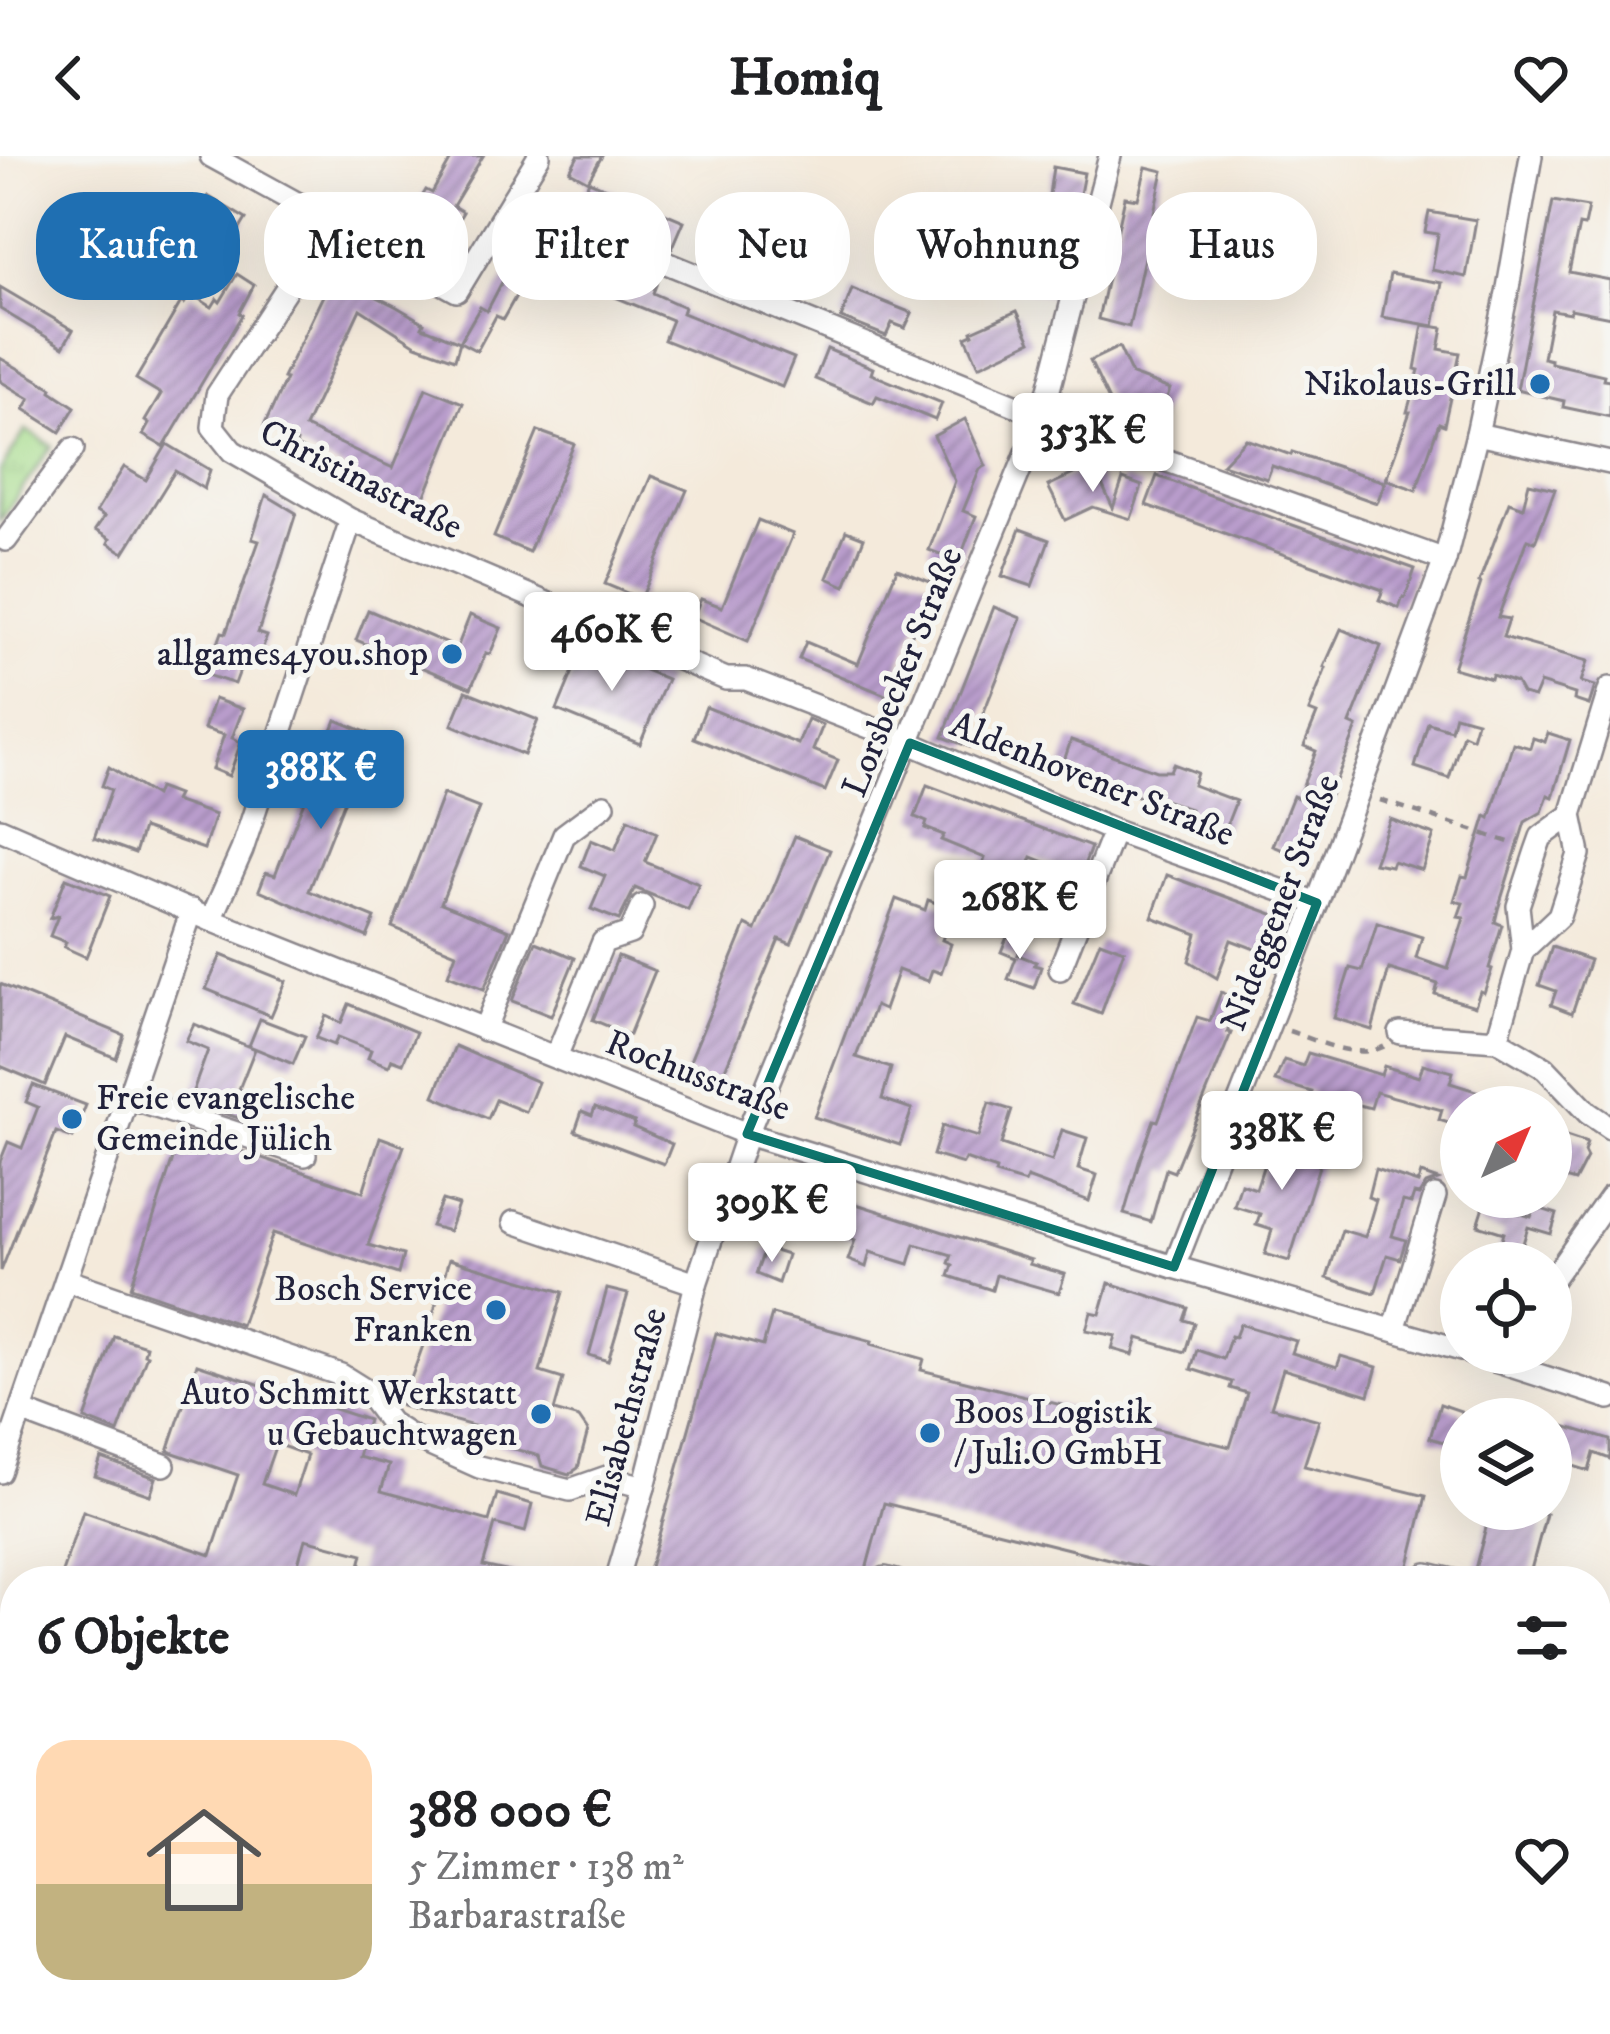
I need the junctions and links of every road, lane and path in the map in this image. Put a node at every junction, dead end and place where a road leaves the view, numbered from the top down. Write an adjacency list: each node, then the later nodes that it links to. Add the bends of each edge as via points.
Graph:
1 (539, 156): 6 (street)
2 (1110, 156): 11 (street, Lorsbecker Straße)
3 (1531, 156): 12 (street, Nideggener Straße)
4 (224, 159): 5 (street)
5 (278, 192)
6 (517, 192)
7 (492, 233): 9 (street)
8 (671, 265): 11 (street)
9 (468, 273)
10 (279, 300): 15 (street, Christinastraße, via 217,395 213,427 232,451)
11 (1042, 416): 17 (street); 19 (street, Lorsbecker Straße)
12 (1478, 434): 14 (street); 17 (street, Nideggener Straße)
13 (73, 448): 16 (street)
14 (1610, 463)
15 (350, 520): 19 (street, Christinastraße, via 726,679 746,679); 28 (street, via 242,850)
16 (2, 542)
17 (1444, 560): 20 (street, Nideggener Straße)
18 (1610, 688): 22 (street)
19 (910, 743): 24 (street, Aldenhovener Straße); 38 (street, Lorsbecker Straße)
20 (1358, 793): 25 (path); 26 (street, Nideggener Straße)
21 (604, 805): 32 (street, via 564,835)
22 (1571, 815): 25 (street); 29 (street, via 1580,854 1559,916)
23 (0, 829): 28 (street, Rochusstraße)
24 (1114, 831): 26 (street, Aldenhovener Straße); 30 (street)
25 (1535, 850): 29 (street, via 1518,906)
26 (1317, 903): 31 (street, Nideggener Straße)
27 (642, 906): 35 (street, via 630,933 602,942)
28 (202, 915): 32 (street, Rochusstraße); 36 (street)
29 (1523, 950): 34 (street)
30 (1060, 969)
31 (1270, 1024): 33 (path, via 1355,1053 1382,1050); 44 (street, Nideggener Straße)
32 (484, 1030): 35 (street, Rochusstraße)
33 (1400, 1033): 34 (street)
34 (1497, 1040): 37 (street, via 1545,1068)
35 (556, 1057): 38 (street, Rochusstraße)
36 (128, 1098): 39 (street); 45 (street)
37 (1610, 1129)
38 (747, 1134): 44 (street, Rochusstraße); 46 (street, Elisabethstraße)
39 (304, 1156)
40 (1435, 1196): 47 (street)
41 (1610, 1197): 43 (street)
42 (514, 1222): 46 (street)
43 (1572, 1251)
44 (1174, 1268): 47 (street, Rochusstraße)
45 (66, 1280): 51 (street); 54 (street, via 341,1375 365,1390 390,1423 479,1467 570,1490 607,1477)
46 (696, 1284): 54 (street, Elisabethstraße)
47 (1394, 1330): 48 (street, Rochusstraße)
48 (1440, 1344)
49 (1544, 1374): 50 (street)
50 (1610, 1398)
51 (21, 1411): 52 (street); 53 (street)
52 (164, 1465)
53 (0, 1472)
54 (644, 1487): 55 (street, Elisabethstraße)
55 (620, 1566)

